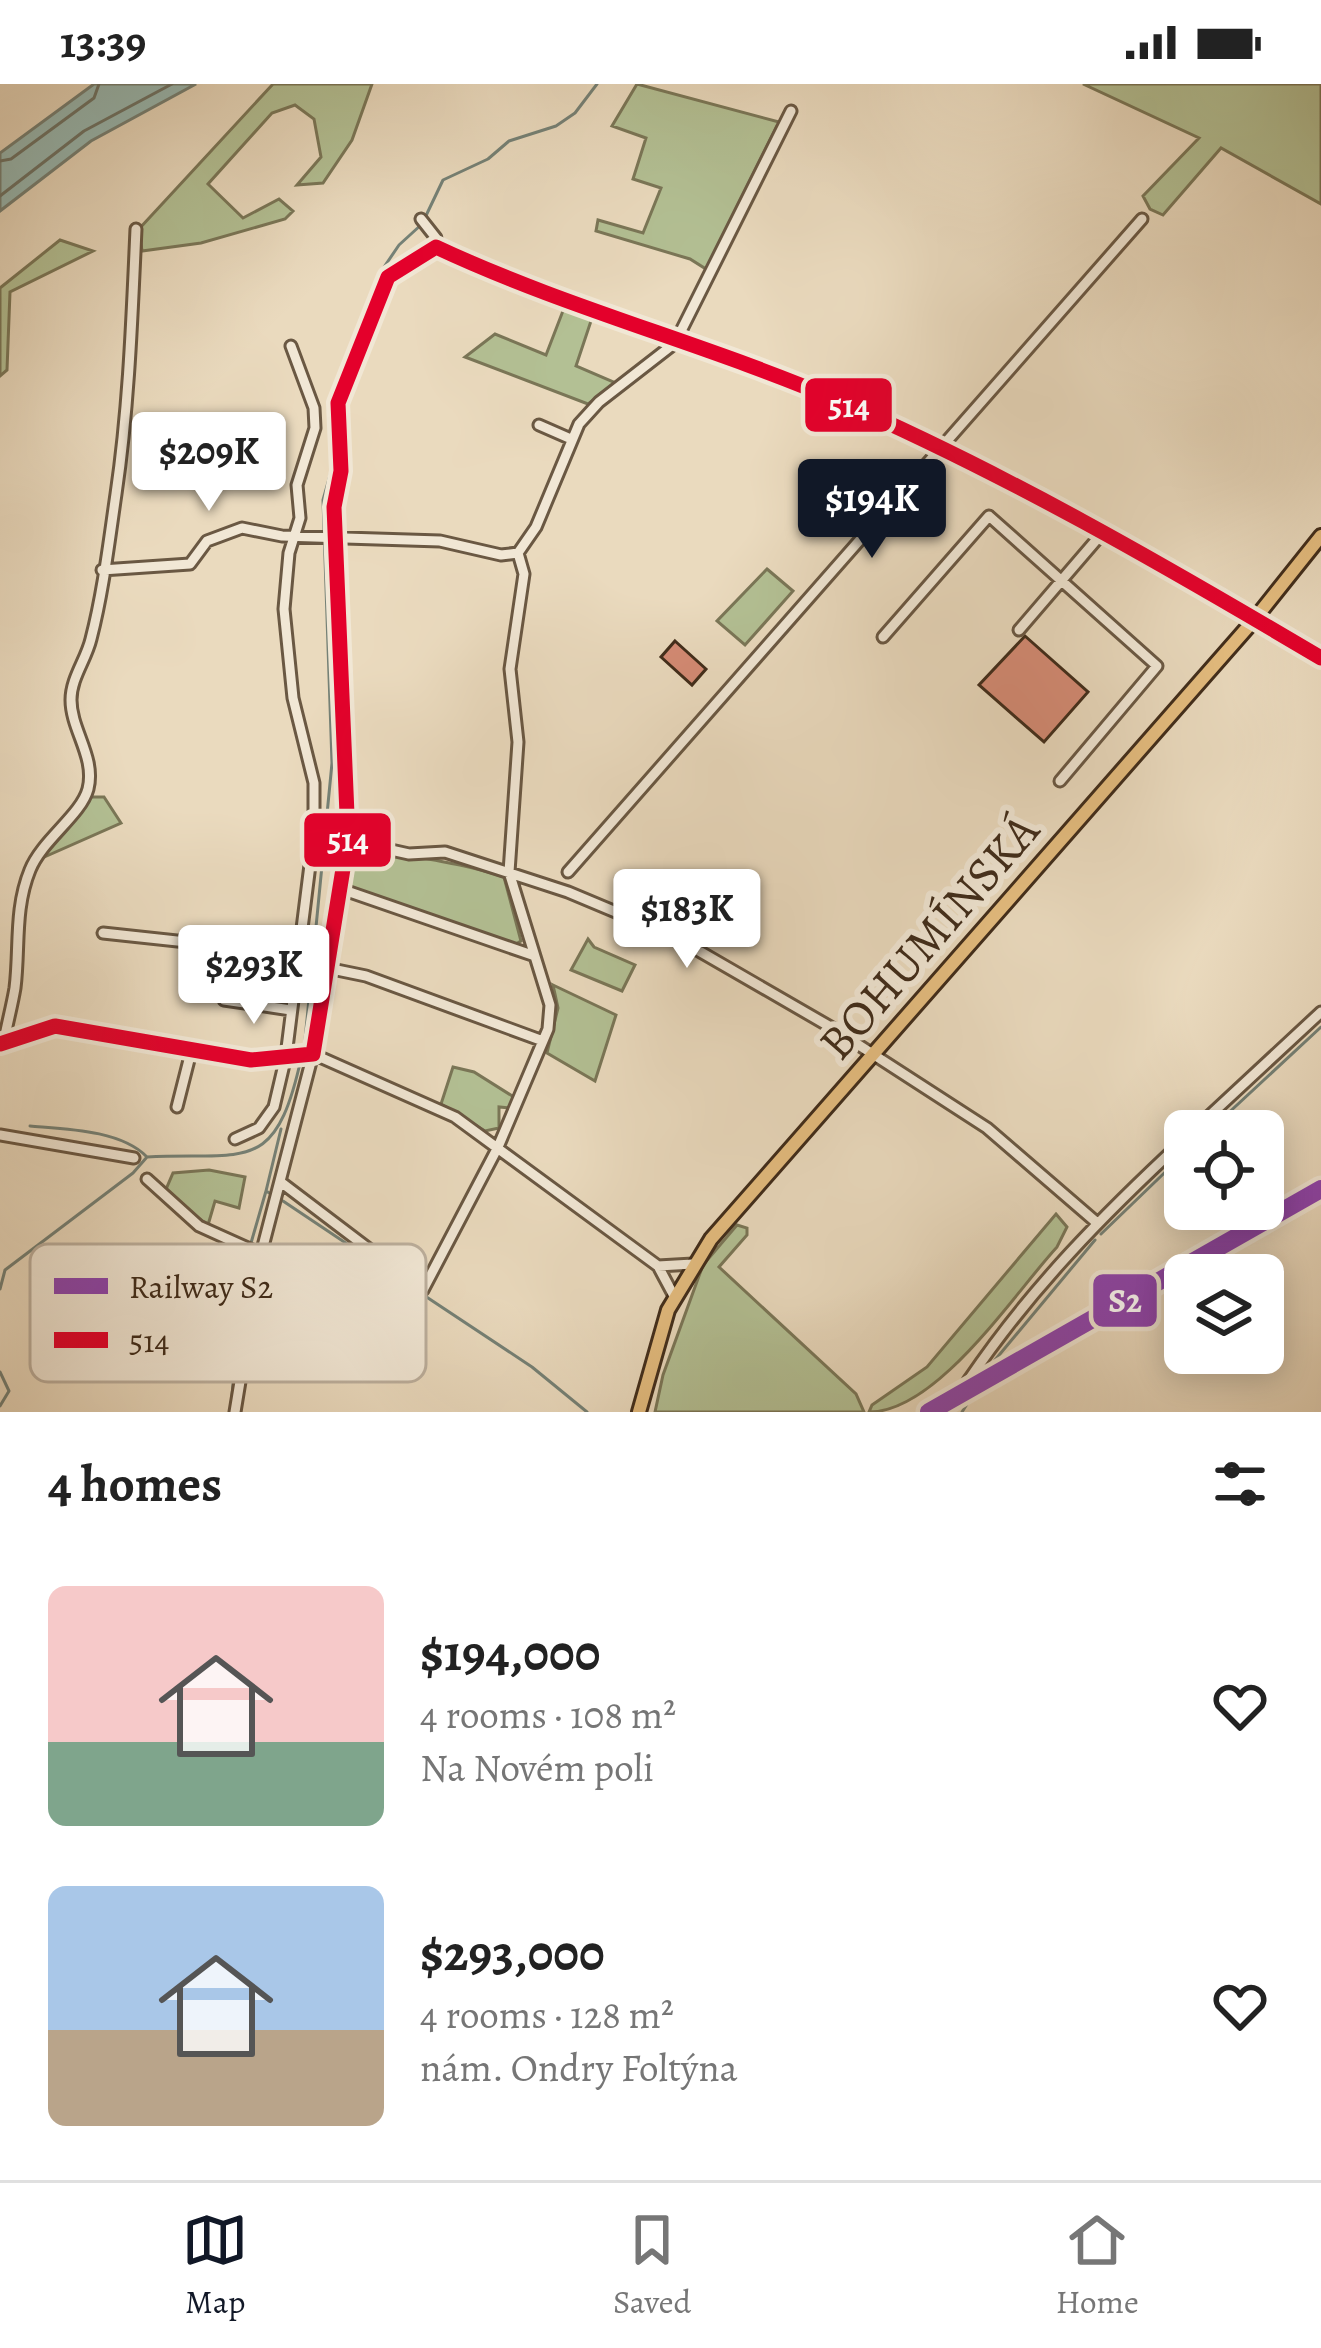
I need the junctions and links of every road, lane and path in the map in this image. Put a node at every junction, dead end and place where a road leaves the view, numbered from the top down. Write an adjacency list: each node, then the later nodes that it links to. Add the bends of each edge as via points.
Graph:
1 (791, 112): 6 (street)
2 (1142, 219): 10 (street)
3 (424, 222): 5 (street)
4 (136, 229): 16 (street, via 130,357)
5 (436, 247): 6 (street); 14 (street, via 388,277 338,403 341,471)
6 (675, 343): 9 (street, via 599,402); 10 (street)
7 (291, 346): 12 (street, via 314,408)
8 (539, 425): 9 (street)
9 (571, 439): 15 (street)
10 (942, 447): 11 (street); 26 (street)
11 (1104, 531): 17 (street); 18 (street)
12 (296, 534): 14 (street); 16 (street, via 242,528 207,541 190,564); 23 (street, via 284,609 292,698)
13 (1321, 536): 18 (main road, BOHUMÍNSKÁ)
14 (329, 540): 15 (street); 24 (street)
15 (518, 553): 25 (street, via 524,574 510,669 518,742)
16 (102, 570): 30 (street, via 70,704 90,784 30,870)
17 (1061, 581): 19 (street); 20 (street, via 989,516); 22 (street, via 1157,666)
18 (1254, 620): 21 (street); 41 (main road, BOHUMÍNSKÁ)
19 (1019, 630)
20 (883, 637)
21 (1321, 658)
22 (1060, 781)
23 (321, 834): 24 (street); 29 (street)
24 (348, 838): 25 (street, via 409,854 445,852); 27 (street)
25 (509, 872): 31 (street); 41 (street, via 674,937)
26 (568, 872)
27 (341, 889): 31 (street); 33 (street)
28 (103, 933): 29 (street)
29 (297, 954): 35 (street)
30 (15, 955): 32 (street); 38 (street)
31 (532, 955): 37 (street, via 550,1005)
32 (0, 957)
33 (327, 968): 37 (street); 40 (street)
34 (224, 1000): 35 (street)
35 (291, 1010): 40 (street)
36 (1321, 1012): 43 (street)
37 (544, 1041): 46 (street)
38 (2, 1043): 39 (street, via 55,1026)
39 (192, 1048): 40 (street, via 251,1060); 42 (street)
40 (300, 1054): 45 (street, via 259,1128); 46 (street, via 455,1117); 50 (street)
41 (872, 1054): 51 (street, via 987,1129); 55 (main road, BOHUMÍNSKÁ)
42 (177, 1107)
43 (1216, 1110)
44 (0, 1135): 47 (street)
45 (235, 1139)
46 (498, 1147): 56 (street); 57 (street)
47 (134, 1158)
48 (1164, 1158): 51 (street)
49 (147, 1180): 52 (street, via 199,1226)
50 (280, 1188): 53 (street); 54 (street)
51 (1096, 1222): 59 (street)
52 (239, 1244)
53 (264, 1244)
54 (359, 1244)
55 (692, 1264): 56 (street); 58 (main road, BOHUMÍNSKÁ)
56 (658, 1266): 58 (street)
57 (426, 1284)
58 (674, 1296): 62 (main road, BOHUMÍNSKÁ)
59 (968, 1381)
60 (240, 1382): 61 (street)
61 (235, 1412)
62 (639, 1412)

